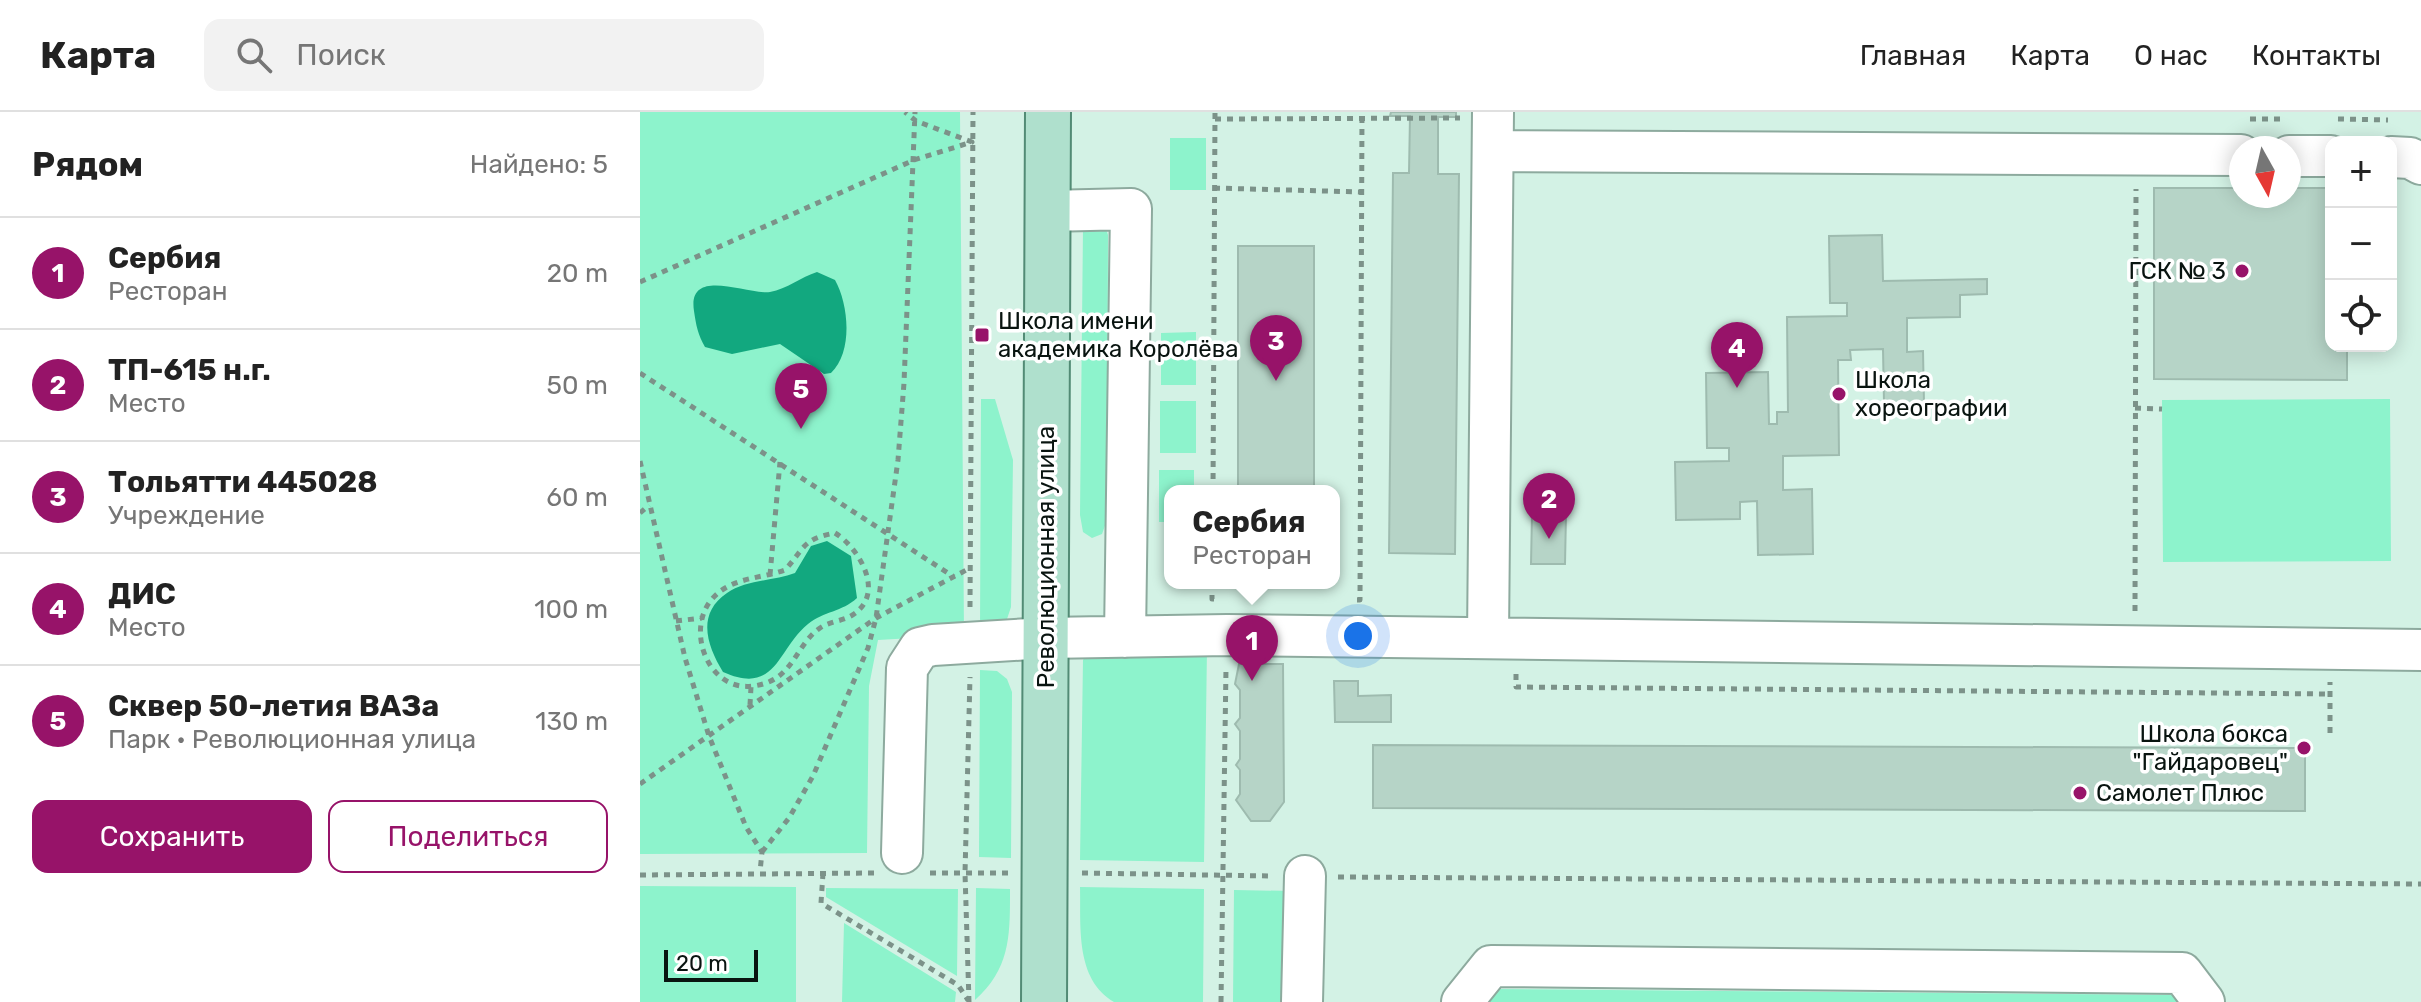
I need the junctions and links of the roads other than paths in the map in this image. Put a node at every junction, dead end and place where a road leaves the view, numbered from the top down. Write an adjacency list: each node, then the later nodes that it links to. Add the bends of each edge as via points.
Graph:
1 (1048, 112): 8 (main road, Революционная улица)
2 (1493, 127): 3 (lane); 11 (lane)
3 (2229, 155)
4 (2301, 156): 5 (lane)
5 (2325, 156)
6 (2397, 157): 7 (lane)
7 (2421, 164)
8 (1048, 211): 9 (lane, via 1131,209); 10 (main road, Революционная улица)
9 (1125, 637): 10 (lane); 11 (lane, via 1219,617)
10 (1046, 638): 13 (lane, via 920,648 907,668); 15 (main road, Революционная улица)
11 (1488, 638): 12 (lane)
12 (2421, 650)
13 (902, 866)
14 (1318, 877): 16 (lane)
15 (1044, 1002)
16 (1302, 1002)
17 (1462, 1002): 18 (lane, via 1491,966 2182,973)
18 (2204, 1002)

